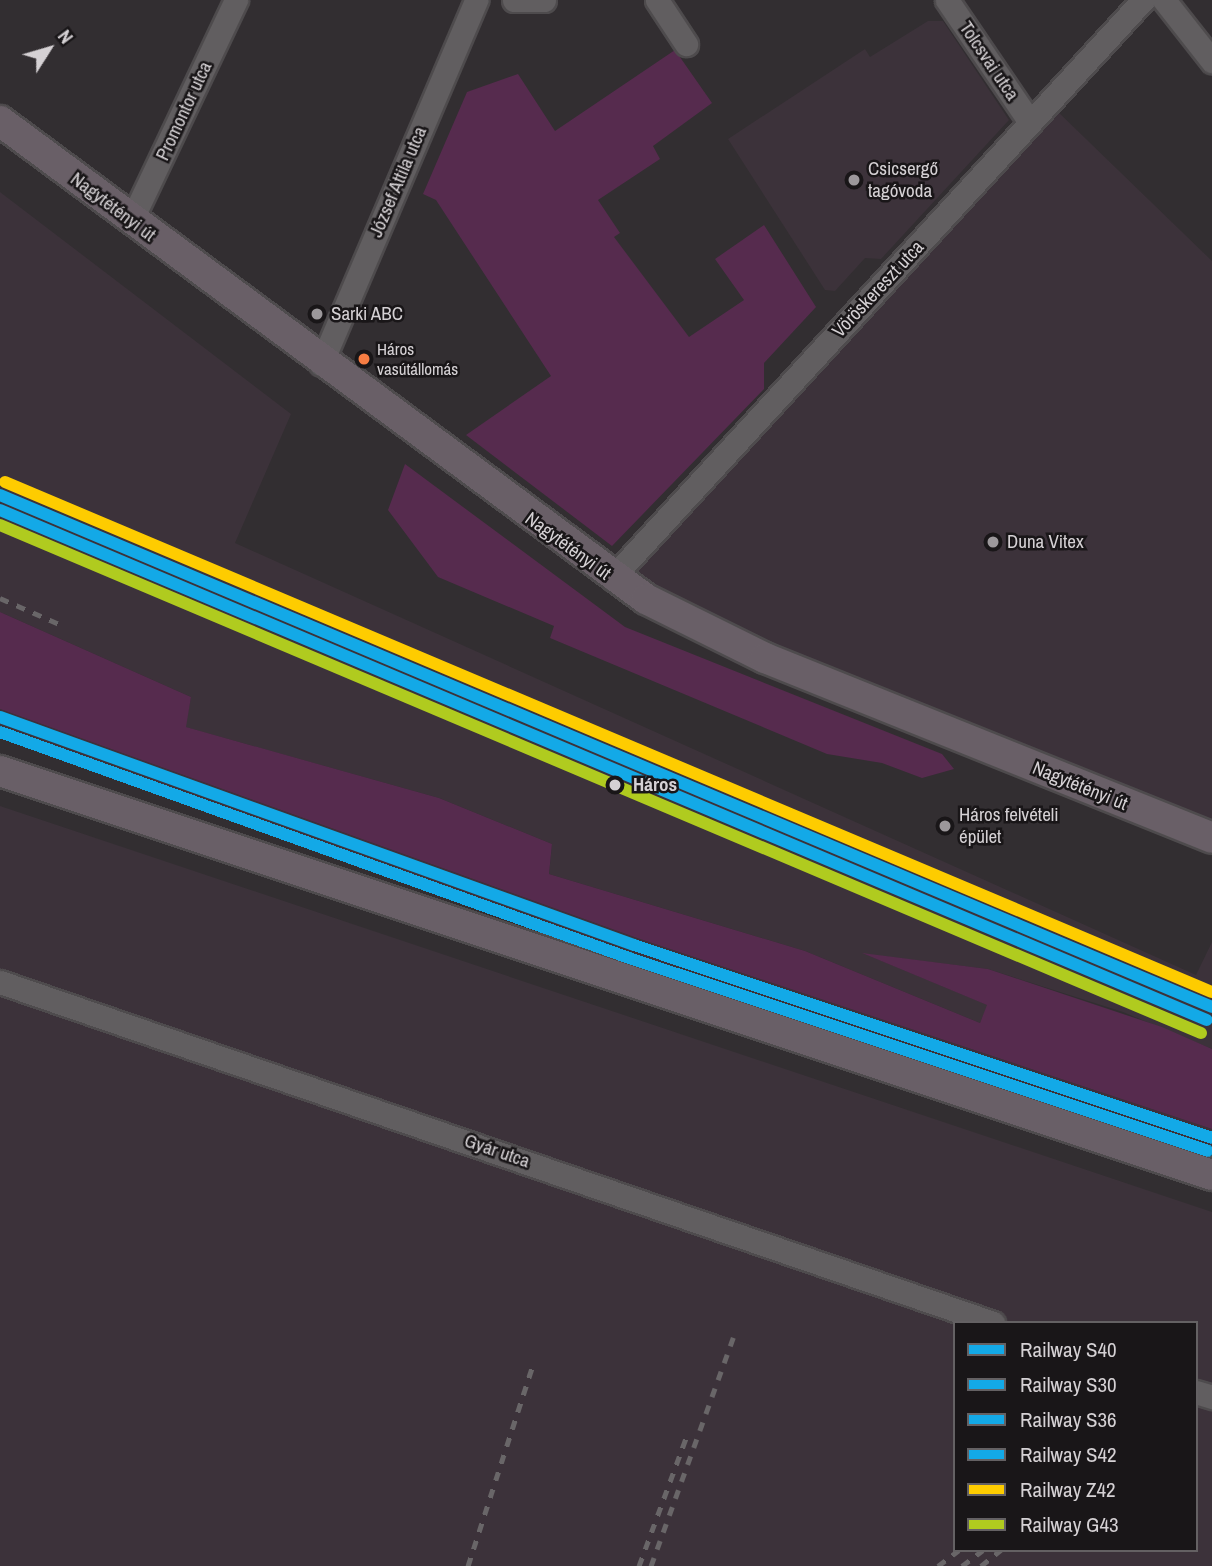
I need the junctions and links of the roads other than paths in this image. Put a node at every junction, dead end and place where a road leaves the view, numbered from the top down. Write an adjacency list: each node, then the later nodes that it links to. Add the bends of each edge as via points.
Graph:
1 (236, 0): 13 (street, Promontor utca)
2 (476, 0): 14 (street, József Attila utca)
3 (514, 0): 4 (street)
4 (544, 0)
5 (657, 0): 9 (street)
6 (947, 0): 12 (street, Tolcsvai utca)
7 (1143, 0): 12 (street, Vöröskereszt utca)
8 (1164, 0): 10 (street)
9 (686, 44)
10 (1212, 61)
11 (0, 121): 13 (main road, Nagytétényi út)
12 (1030, 122): 15 (street, Vöröskereszt utca)
13 (131, 221): 14 (main road, Nagytétényi út)
14 (321, 364): 15 (main road, Nagytétényi út)
15 (612, 578): 17 (main road, Nagytétényi út, via 765,658)
16 (0, 772): 19 (main road)
17 (1212, 838)
18 (0, 982): 20 (street, Gyár utca)
19 (1212, 1175)
20 (987, 1321)

